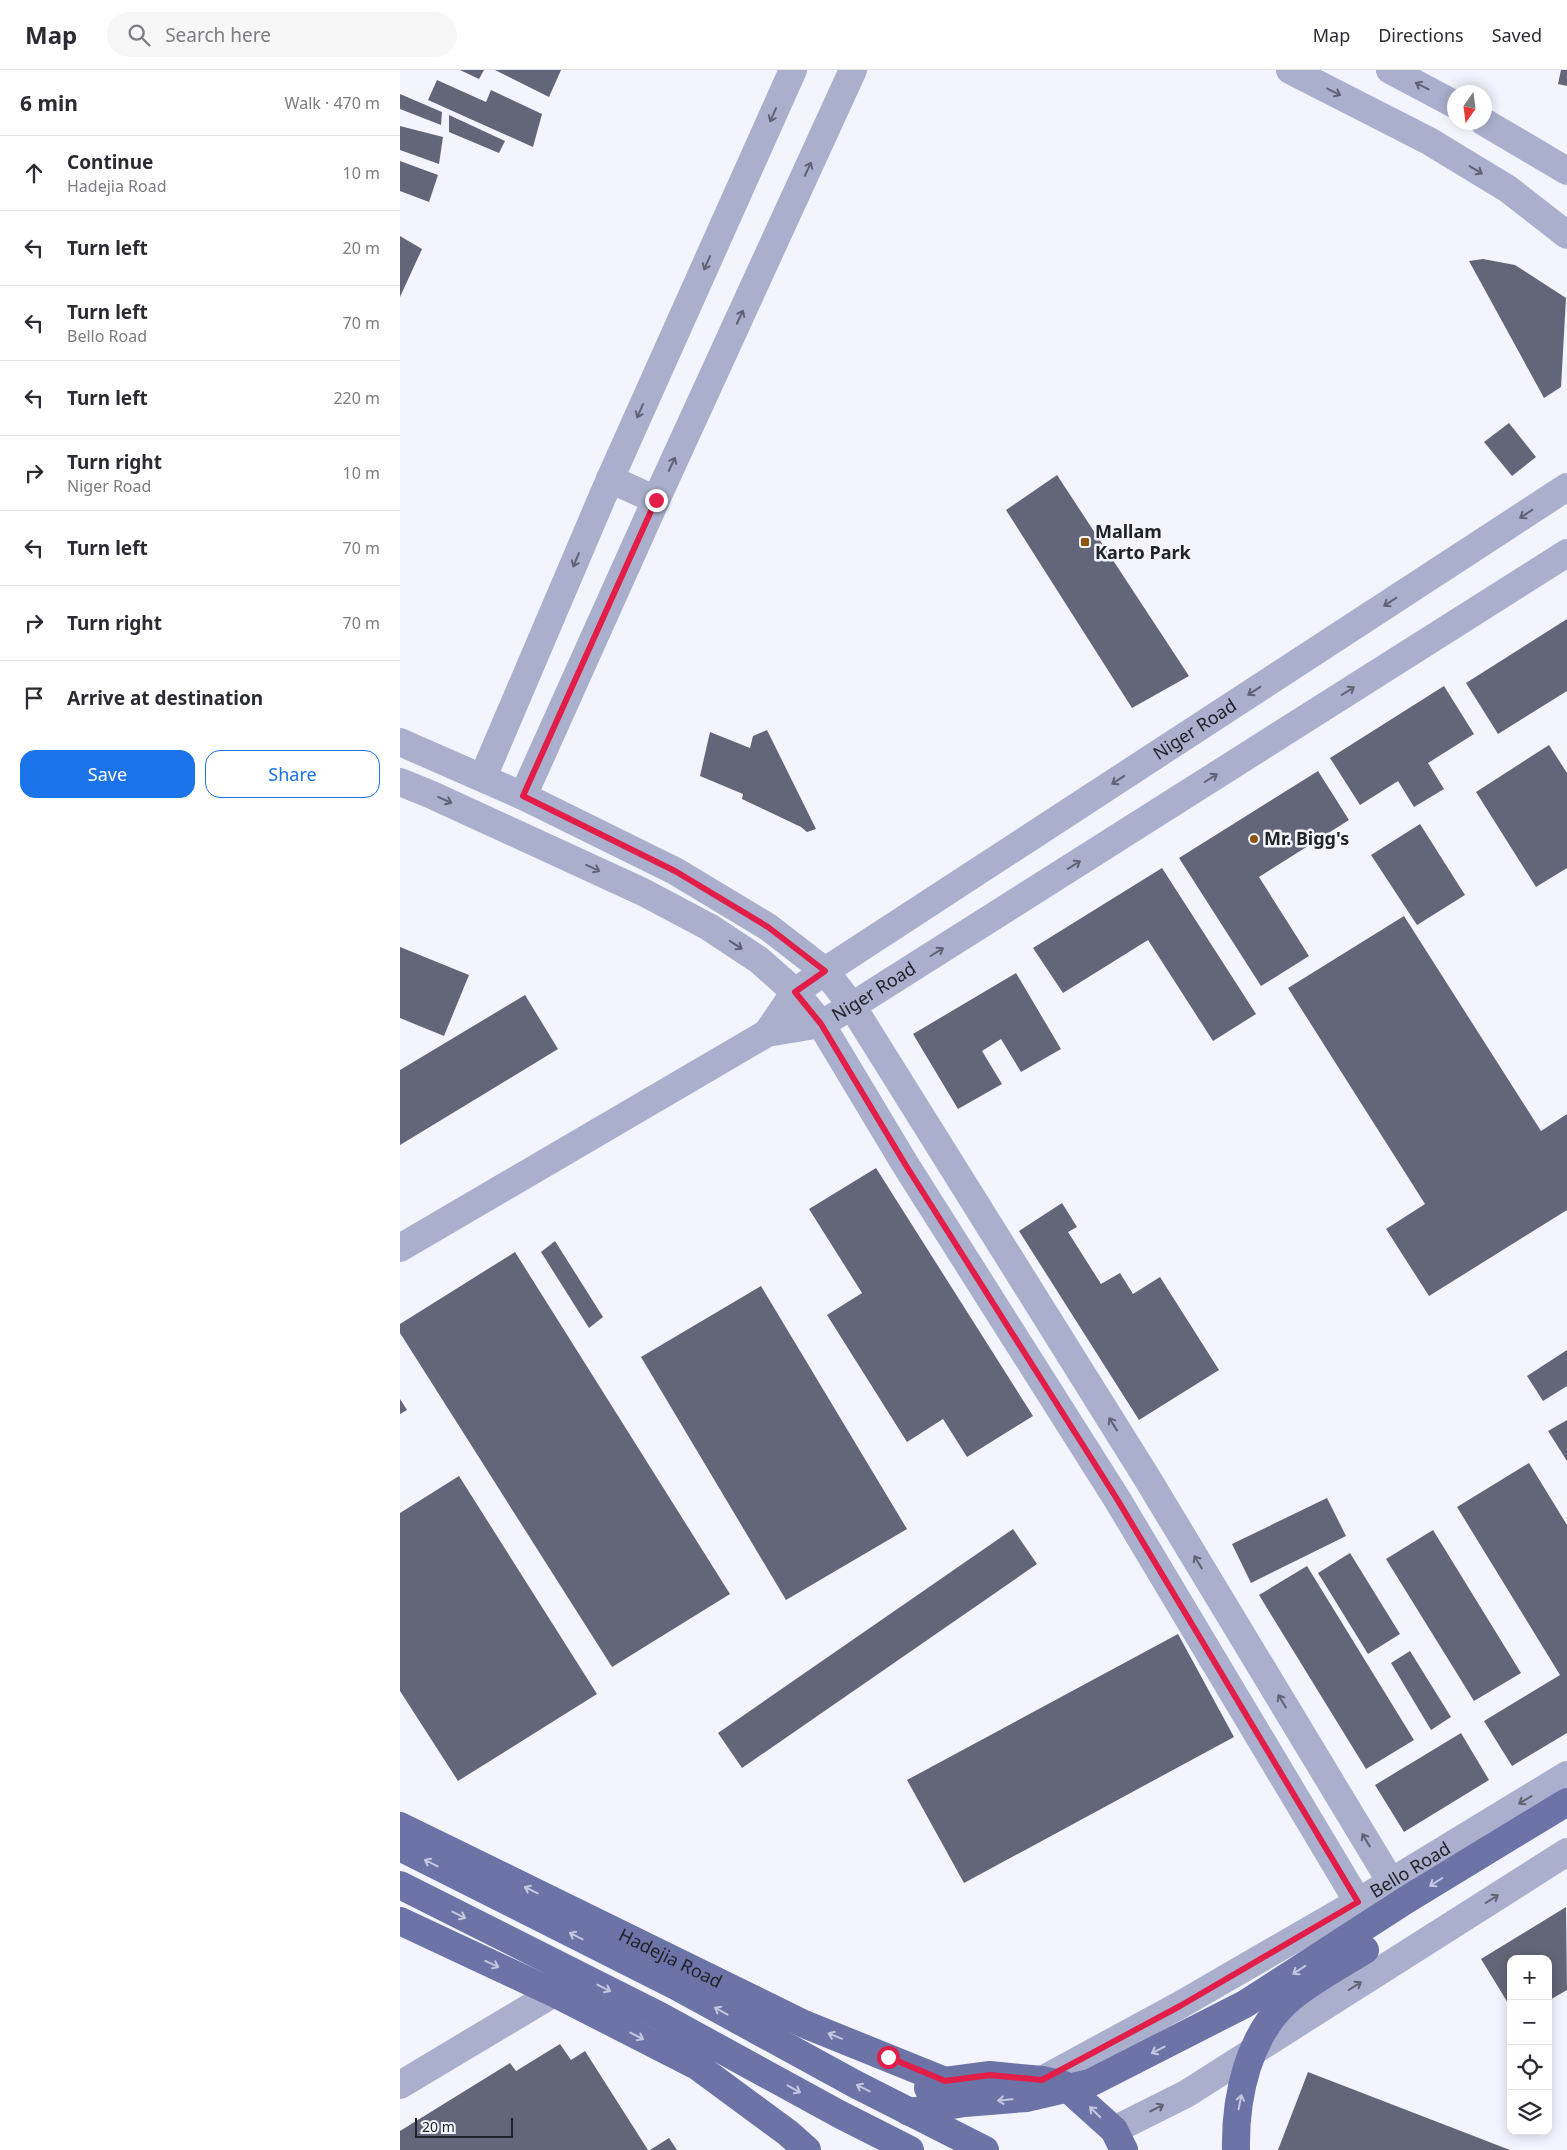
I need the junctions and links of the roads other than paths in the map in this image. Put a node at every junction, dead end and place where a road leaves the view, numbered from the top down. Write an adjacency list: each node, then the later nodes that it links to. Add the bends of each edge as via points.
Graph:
1 (793, 70): 9 (street, one-way to 9)
2 (853, 70): 11 (street, one-way to 2)
3 (1290, 70): 8 (street, one-way to 8, via 1429,141 1508,189)
4 (1390, 70): 5 (street, one-way to 4)
5 (1447, 100)
6 (1492, 126): 7 (street)
7 (1564, 160)
8 (1567, 235)
9 (610, 479): 11 (street); 14 (street, one-way to 14)
10 (1567, 487): 17 (street, Niger Road, one-way to 17)
11 (656, 500): 16 (street)
12 (1567, 552): 19 (street, Niger Road, one-way to 12)
13 (400, 742): 14 (street)
14 (483, 777): 16 (street)
15 (400, 782): 18 (street, one-way to 18, via 643,892 709,927 759,960)
16 (523, 796): 17 (street, via 675,871 768,927)
17 (825, 971): 18 (street, Niger Road); 19 (street)
18 (795, 992): 20 (street); 21 (street, Niger Road)
19 (852, 1006): 20 (street, Niger Road); 29 (street, one-way to 19, via 1147,1478)
20 (821, 1024): 21 (street, Niger Road); 31 (street, via 905,1164 1117,1499)
21 (767, 1033): 22 (street)
22 (400, 1248)
23 (1567, 1775): 29 (street, Bello Road, one-way to 29)
24 (1567, 1802): 38 (main road, one-way to 38, via 1406,1900 1245,2004 1090,2083 1026,2098)
25 (1567, 1823): 45 (main road, one-way to 25, via 1236,2122 1244,2079 1264,2028 1291,1998 1488,1870)
26 (400, 1826): 36 (main road, Hadejia Road, one-way to 26, via 804,2024)
27 (400, 1847): 38 (main road, one-way to 27, via 676,1986)
28 (1567, 1852): 39 (street, one-way to 28)
29 (1391, 1882): 31 (street, Bello Road)
30 (400, 1885): 34 (main road, one-way to 34, via 660,2016)
31 (1358, 1902): 35 (street, Bello Road, via 1180,2006)
32 (400, 1921): 33 (main road, one-way to 33)
33 (554, 1993): 37 (street); 41 (main road, one-way to 41, via 697,2066)
34 (759, 2070): 40 (main road); 43 (main road, one-way to 43)
35 (1042, 2080): 36 (main road, via 990,2075); 39 (main road, one-way to 35, via 1064,2085)
36 (945, 2081): 42 (main road, via 912,2095 886,2117 868,2141)
37 (400, 2085)
38 (910, 2112): 44 (main road)
39 (1119, 2140)
40 (790, 2150)
41 (807, 2150)
42 (866, 2150)
43 (910, 2150)
44 (985, 2150)
45 (1236, 2150)

